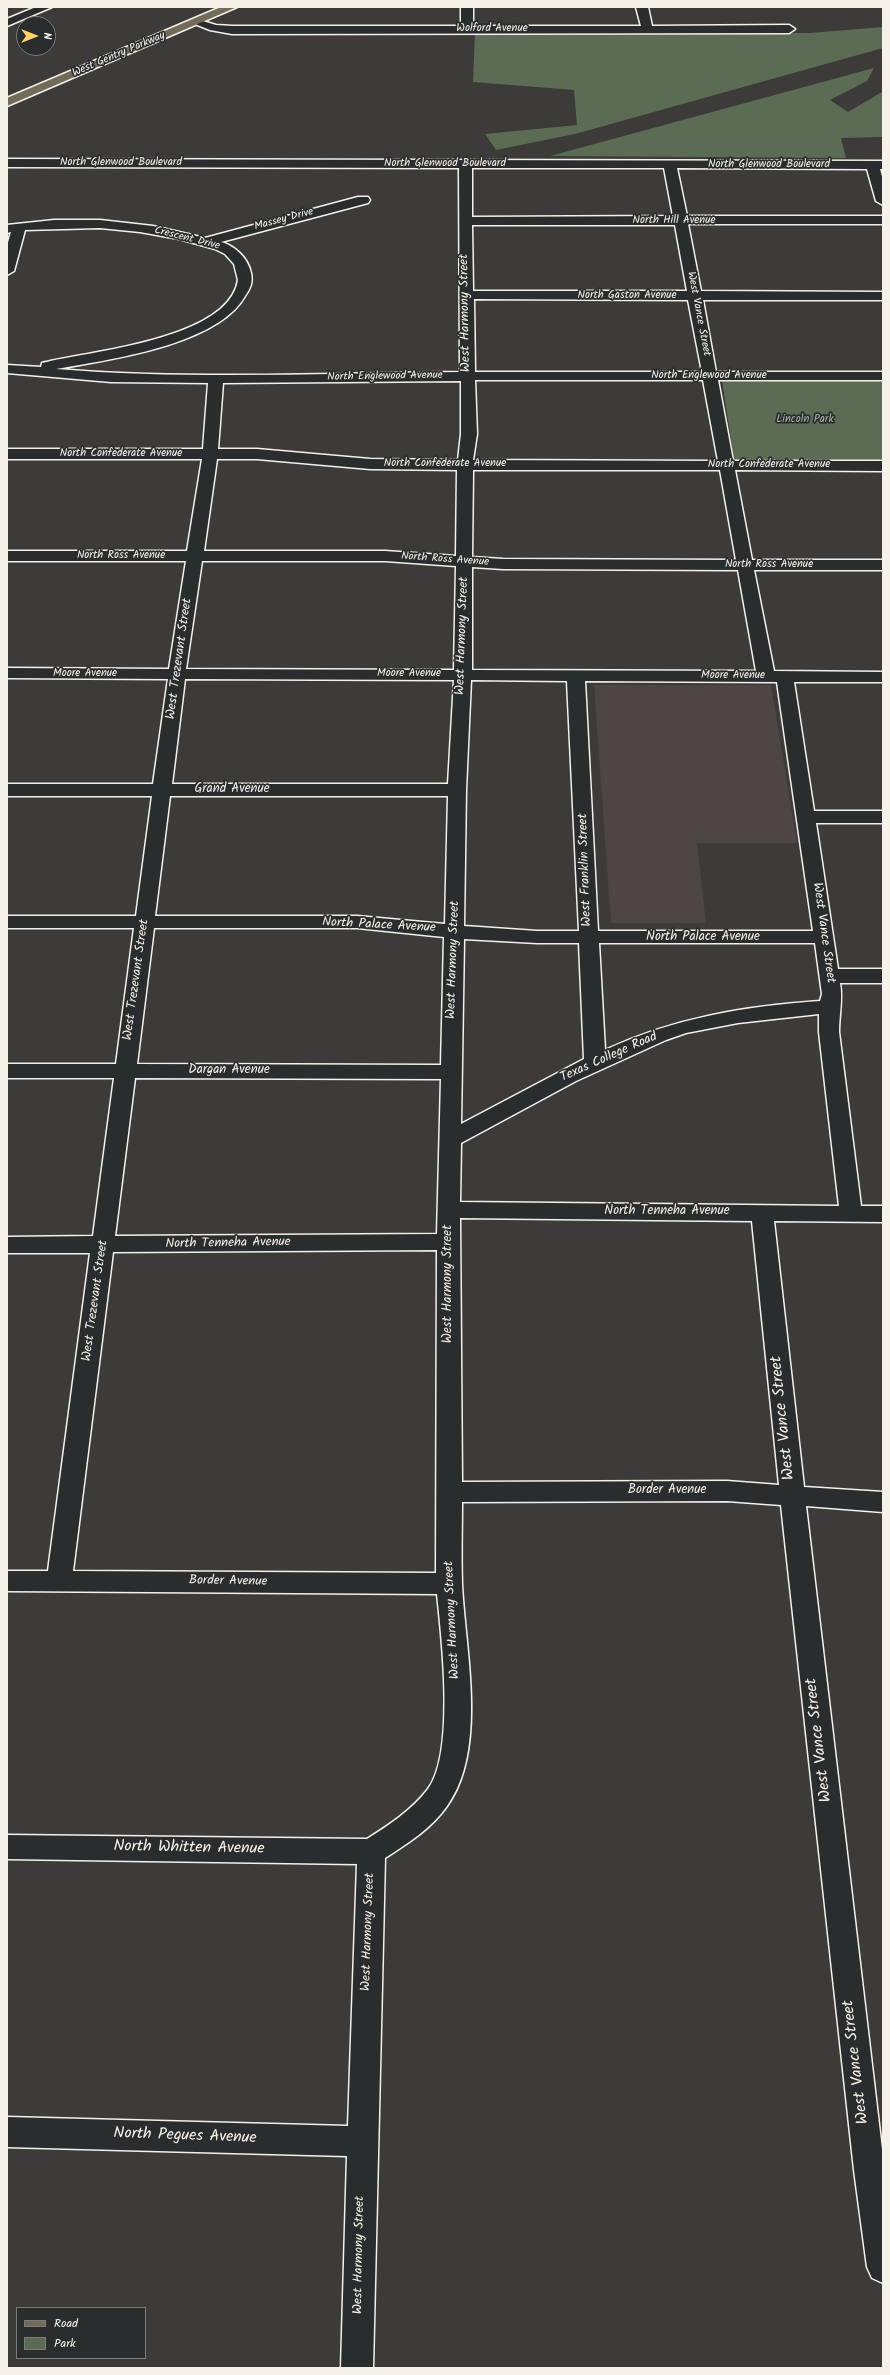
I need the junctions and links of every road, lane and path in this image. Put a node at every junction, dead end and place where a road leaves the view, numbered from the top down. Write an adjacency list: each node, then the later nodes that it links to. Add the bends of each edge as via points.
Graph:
1 (46, 7): 6 (street)
2 (231, 7): 5 (main road, West Gentry Parkway)
3 (467, 7): 9 (street)
4 (642, 7): 7 (street)
5 (196, 22): 9 (street, Wolford Avenue, via 232,30); 10 (main road, West Gentry Parkway)
6 (7, 23)
7 (647, 28): 8 (street, Wolford Avenue); 9 (street, Wolford Avenue)
8 (789, 29)
9 (467, 30)
10 (7, 102)
11 (7, 163): 12 (street, North Glenwood Boulevard)
12 (466, 164): 13 (street, North Glenwood Boulevard); 18 (street, West Harmony Street)
13 (670, 164): 14 (street, North Glenwood Boulevard); 19 (street, West Vance Street)
14 (877, 165): 16 (street)
15 (363, 200): 21 (street, Massey Drive)
16 (883, 201)
17 (883, 220): 19 (street, North Hill Avenue)
18 (465, 221): 19 (street, North Hill Avenue); 23 (street, West Harmony Street)
19 (680, 221): 24 (street, West Vance Street)
20 (13, 228): 21 (street, Crescent Drive, via 101,224 165,233); 22 (street)
21 (205, 242): 27 (street, Crescent Drive, via 225,248 235,256 245,275 240,295 213,320 173,339 149,346)
22 (7, 271)
23 (466, 295): 24 (street, North Gaston Avenue); 28 (street, West Harmony Street)
24 (694, 296): 25 (street, North Gaston Avenue); 29 (street, West Vance Street)
25 (883, 296)
26 (7, 369): 27 (street, North Englewood Avenue)
27 (25, 369): 31 (street, North Englewood Avenue, via 112,378)
28 (467, 376): 29 (street, North Englewood Avenue); 31 (street, North Englewood Avenue); 34 (street, West Harmony Street, via 469,434)
29 (709, 376): 30 (street, North Englewood Avenue); 35 (street, West Vance Street)
30 (883, 376)
31 (216, 379): 33 (street, West Trezevant Street)
32 (7, 454): 33 (street, North Confederate Avenue)
33 (210, 454): 34 (street, North Confederate Avenue, via 257,454 370,464); 38 (street, West Trezevant Street)
34 (466, 464): 35 (street, North Confederate Avenue); 39 (street, West Harmony Street)
35 (727, 465): 36 (street, North Confederate Avenue); 40 (street, West Vance Street)
36 (883, 466)
37 (7, 556): 38 (street, North Ross Avenue)
38 (195, 557): 39 (street, North Ross Avenue, via 385,556); 43 (street, West Trezevant Street)
39 (465, 562): 40 (street, North Ross Avenue); 44 (street, West Harmony Street)
40 (745, 565): 41 (street, North Ross Avenue); 46 (street, West Vance Street)
41 (883, 565)
42 (7, 673): 43 (street, Moore Avenue)
43 (177, 674): 44 (street, Moore Avenue); 50 (street, West Trezevant Street)
44 (463, 674): 45 (street, Moore Avenue); 51 (street, West Harmony Street)
45 (576, 676): 46 (street, Moore Avenue); 58 (street, West Franklin Street, via 586,841)
46 (766, 676): 47 (street, Moore Avenue)
47 (785, 677): 48 (street, Moore Avenue); 52 (street, West Vance Street)
48 (883, 677)
49 (7, 790): 50 (street, Grand Avenue)
50 (162, 790): 51 (street, Grand Avenue); 54 (street, West Trezevant Street)
51 (457, 790): 56 (street, West Harmony Street)
52 (807, 817): 53 (street); 57 (street, West Vance Street)
53 (883, 817)
54 (145, 921): 55 (street, North Palace Avenue); 56 (street, North Palace Avenue, via 357,922); 63 (street, West Trezevant Street)
55 (7, 922)
56 (455, 930): 58 (street, North Palace Avenue, via 482,934); 65 (street, West Harmony Street)
57 (823, 937): 58 (street, North Palace Avenue); 59 (street, West Vance Street)
58 (588, 938): 62 (street, West Franklin Street)
59 (829, 976): 60 (street); 61 (street, West Vance Street, via 832,994)
60 (883, 976)
61 (828, 1006): 62 (street, Texas College Road, via 767,1011 684,1027 649,1038); 69 (street, West Vance Street)
62 (595, 1063): 66 (street, Texas College Road, via 494,1113)
63 (124, 1071): 64 (street, Dargan Avenue); 65 (street, Dargan Avenue); 73 (street, West Trezevant Street)
64 (7, 1072)
65 (451, 1072): 66 (street, West Harmony Street)
66 (450, 1140): 67 (street, West Harmony Street)
67 (450, 1210): 68 (street, North Tenneha Avenue); 71 (street, West Harmony Street)
68 (762, 1212): 69 (street, North Tenneha Avenue); 75 (street, West Vance Street)
69 (851, 1213): 70 (street, North Tenneha Avenue)
70 (883, 1214)
71 (448, 1242): 73 (street, North Tenneha Avenue); 74 (street, West Harmony Street)
72 (7, 1245): 73 (street, North Tenneha Avenue)
73 (104, 1246): 78 (street, West Trezevant Street)
74 (450, 1492): 75 (street, Border Avenue, via 727,1491); 79 (street, West Harmony Street)
75 (792, 1494): 76 (street, Border Avenue); 84 (street, West Vance Street)
76 (883, 1502)
77 (7, 1580): 78 (street, Border Avenue)
78 (59, 1580): 79 (street, Border Avenue)
79 (449, 1584): 81 (street, West Harmony Street, via 456,1650 456,1739 453,1765 438,1797 412,1825)
80 (7, 1847): 81 (street, North Whitten Avenue)
81 (371, 1852): 83 (street, West Harmony Street)
82 (7, 2132): 83 (street, North Pegues Avenue)
83 (363, 2141): 86 (street, West Harmony Street)
84 (876, 2170): 85 (street, West Vance Street)
85 (883, 2267)
86 (357, 2368)

